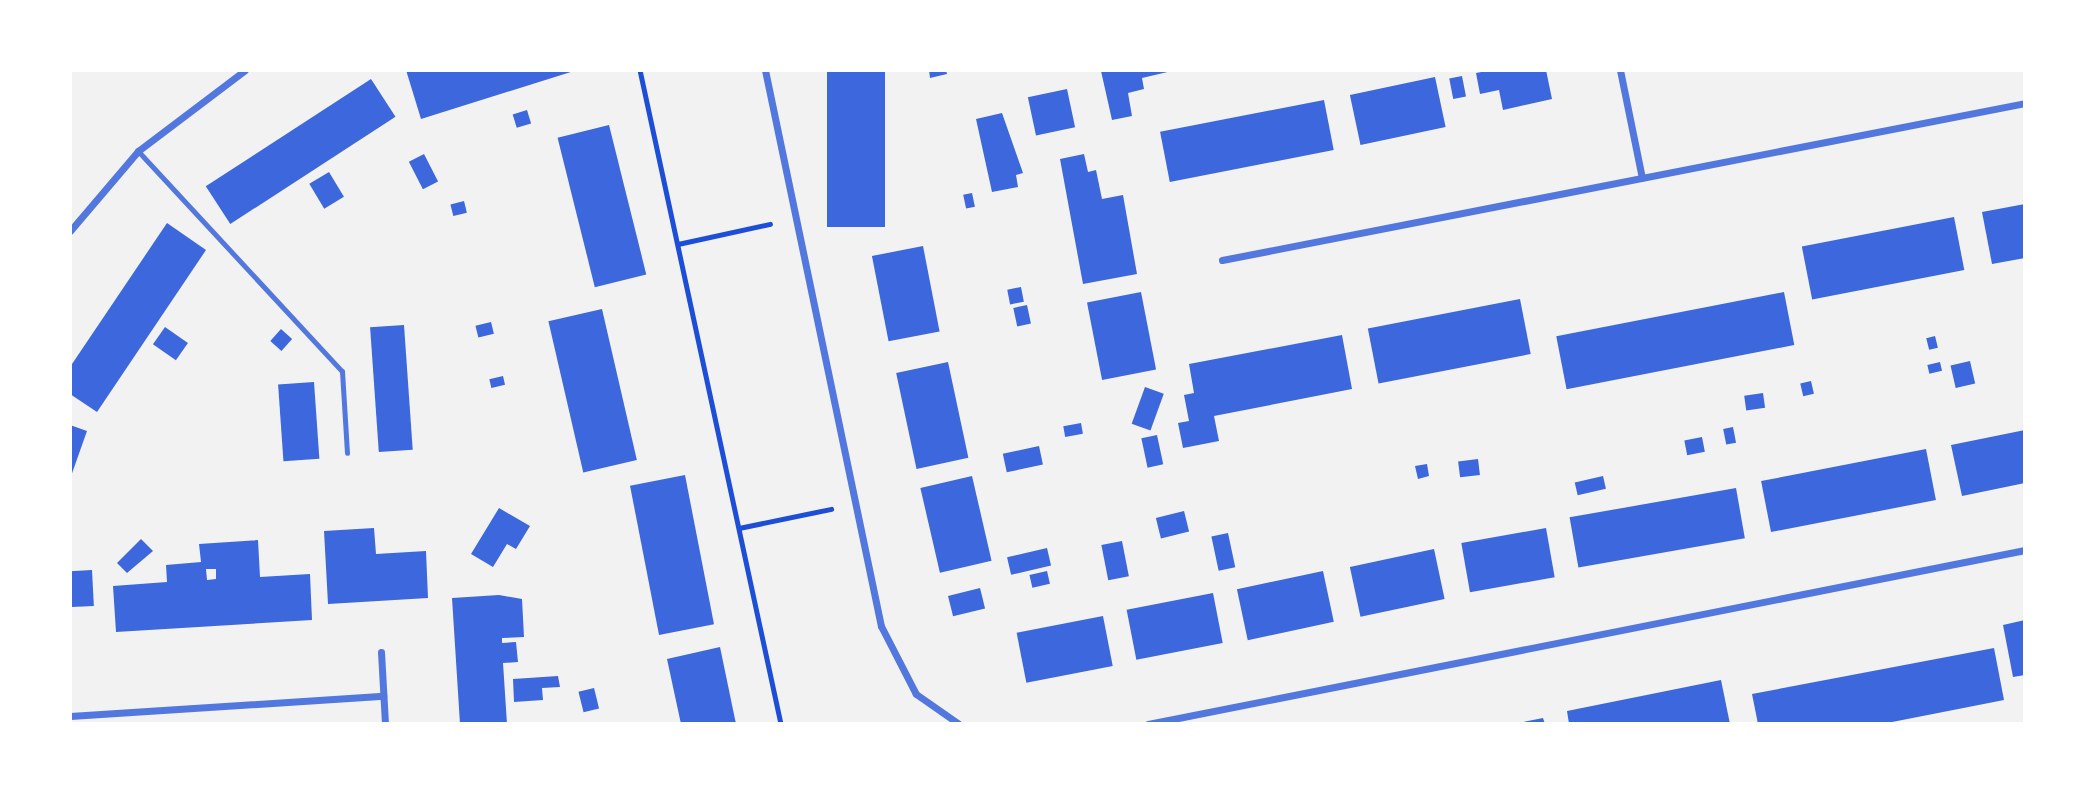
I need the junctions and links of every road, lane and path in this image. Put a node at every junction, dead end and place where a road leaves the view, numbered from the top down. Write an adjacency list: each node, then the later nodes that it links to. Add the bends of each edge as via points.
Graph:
1 (245, 70): 6 (street)
2 (640, 70): 10 (path)
3 (765, 70): 8 (street)
4 (1620, 70): 7 (street)
5 (2025, 103): 7 (street)
6 (138, 151): 9 (street); 12 (lane, via 342,371)
7 (1642, 178): 11 (street)
8 (796, 219): 10 (path); 13 (street)
9 (70, 231)
10 (678, 244): 14 (path)
11 (1222, 260)
12 (347, 453)
13 (856, 503): 14 (path); 21 (street, via 896,664 916,694)
14 (739, 527): 20 (path)
15 (2025, 550): 22 (street)
16 (381, 652): 17 (street)
17 (383, 696): 18 (street); 19 (street)
18 (70, 716)
19 (385, 724)
20 (781, 724)
21 (959, 724)
22 (1148, 724)

